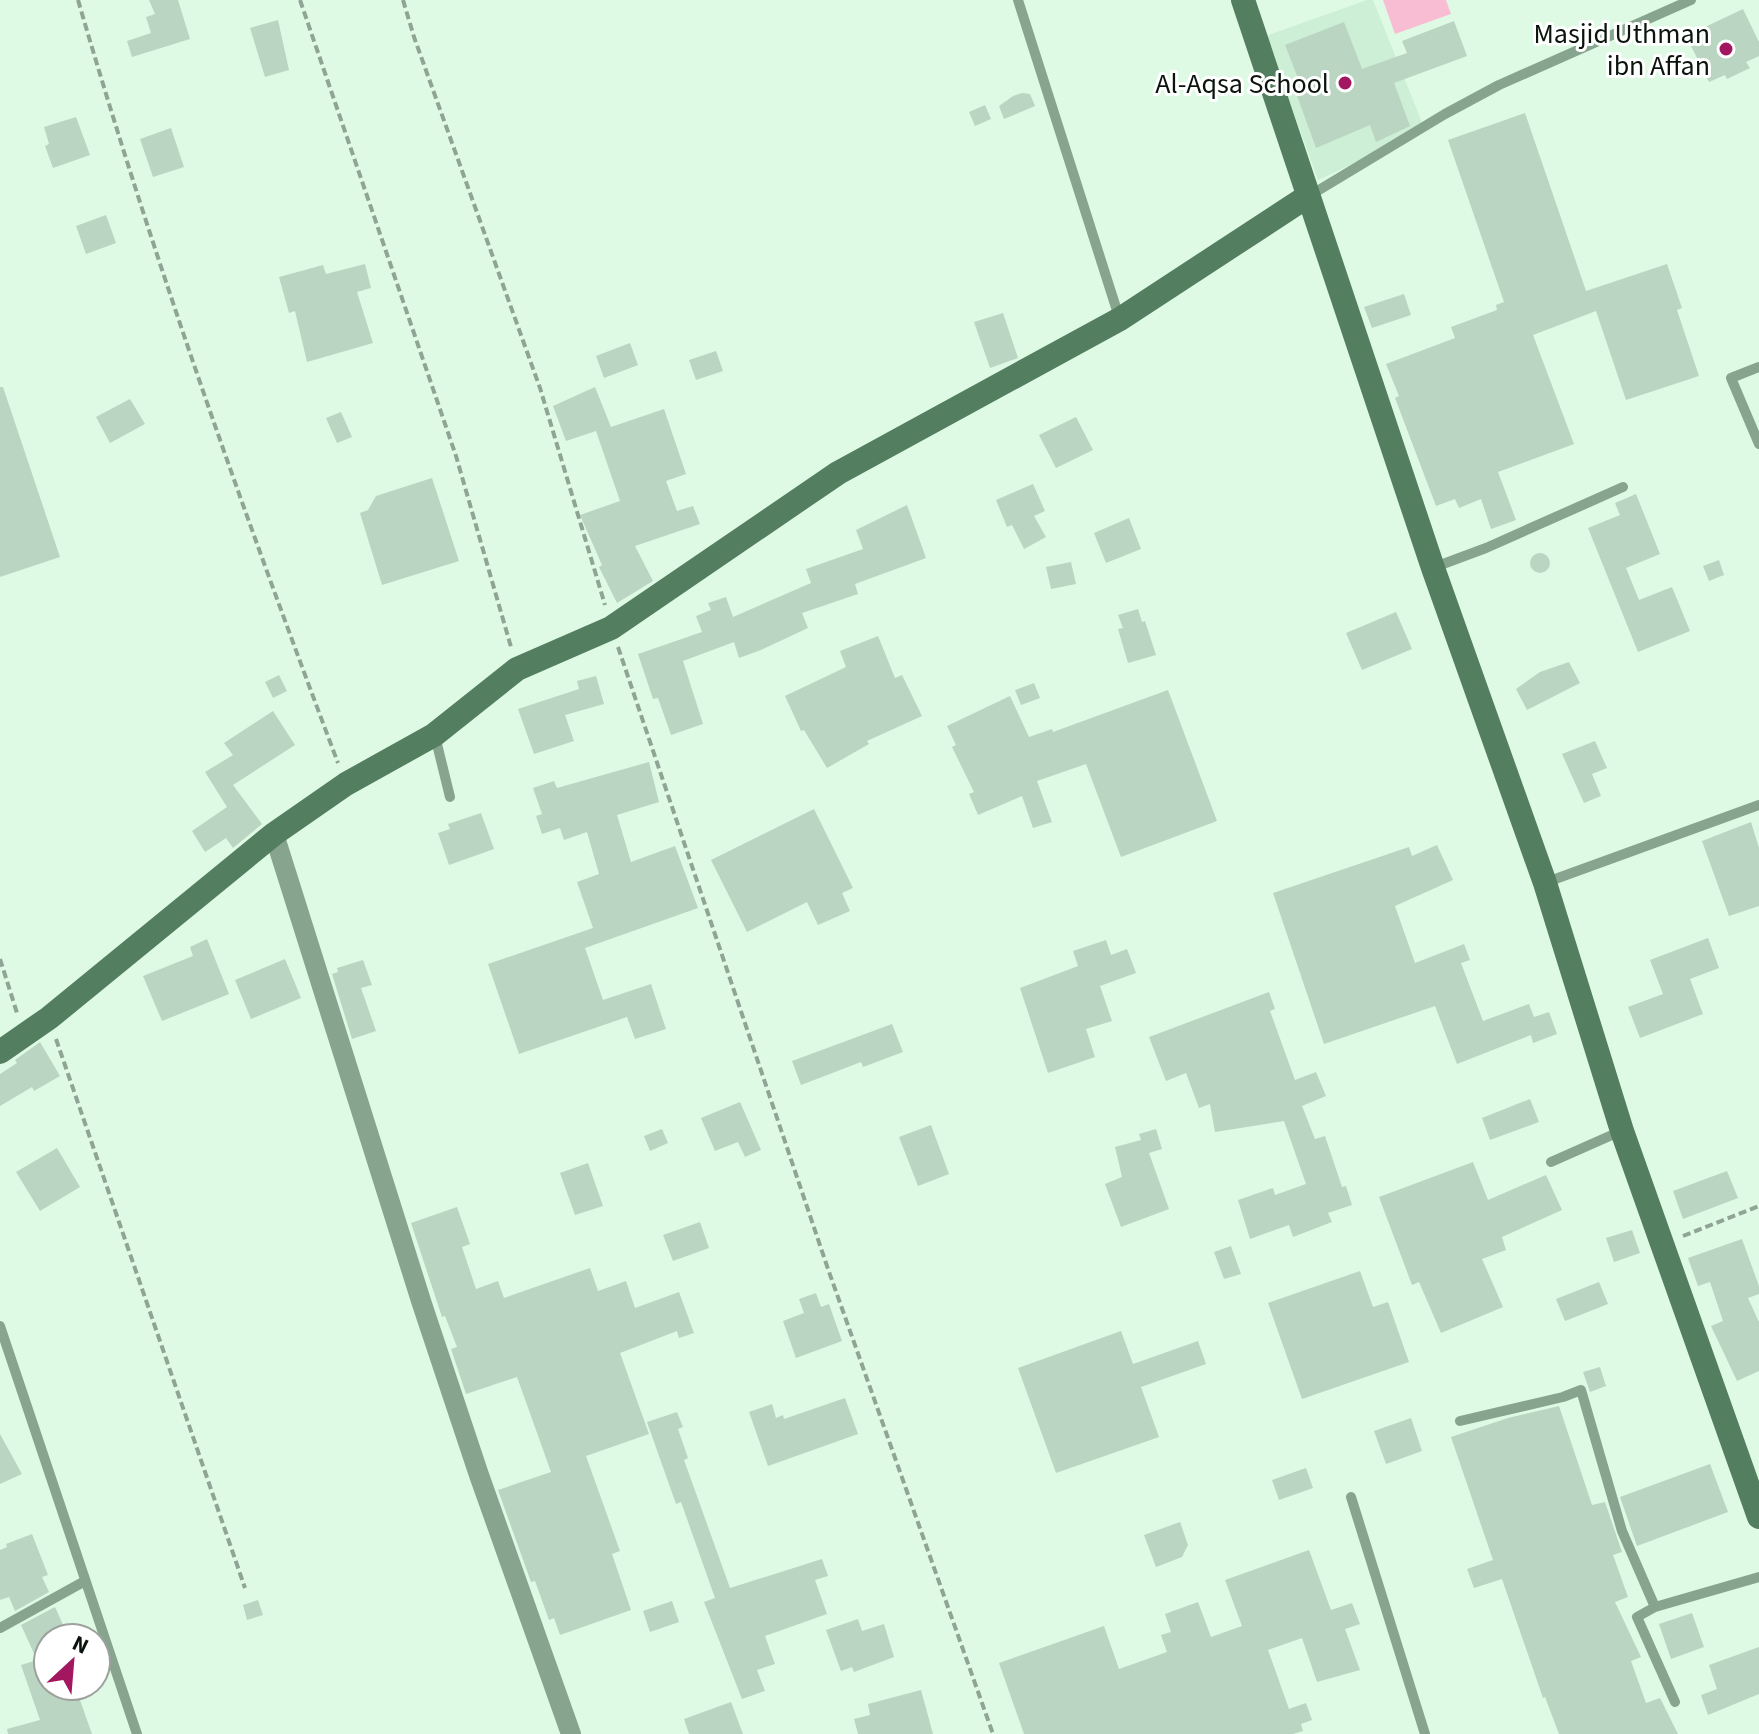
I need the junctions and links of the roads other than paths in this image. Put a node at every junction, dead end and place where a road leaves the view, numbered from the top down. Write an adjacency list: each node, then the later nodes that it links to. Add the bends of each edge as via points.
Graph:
1 (1018, 0): 5 (lane)
2 (1243, 0): 4 (main road)
3 (1691, 0): 4 (lane, via 1499,85)
4 (1308, 196): 5 (main road); 9 (main road)
5 (1120, 319): 10 (main road, via 838,473 611,628 517,669)
6 (1759, 367): 7 (lane, via 1731,378)
7 (1759, 444)
8 (1623, 487): 9 (lane)
9 (1433, 568): 14 (main road)
10 (434, 735): 11 (lane); 13 (main road, via 346,784)
11 (450, 797)
12 (1759, 805): 14 (lane)
13 (274, 834): 15 (main road); 28 (street, via 422,1304)
14 (1545, 883): 16 (main road)
15 (0, 1052)
16 (1622, 1131): 17 (lane); 21 (main road)
17 (1551, 1162)
18 (0, 1326): 23 (lane)
19 (1460, 1421): 24 (lane, via 1581,1390 1622,1531)
20 (1351, 1497): 29 (lane)
21 (1759, 1517)
22 (1759, 1577): 24 (lane)
23 (85, 1581): 25 (lane); 27 (lane)
24 (1655, 1607): 26 (lane, via 1637,1617)
25 (0, 1628)
26 (1675, 1702)
27 (137, 1734)
28 (571, 1734)
29 (1425, 1734)

